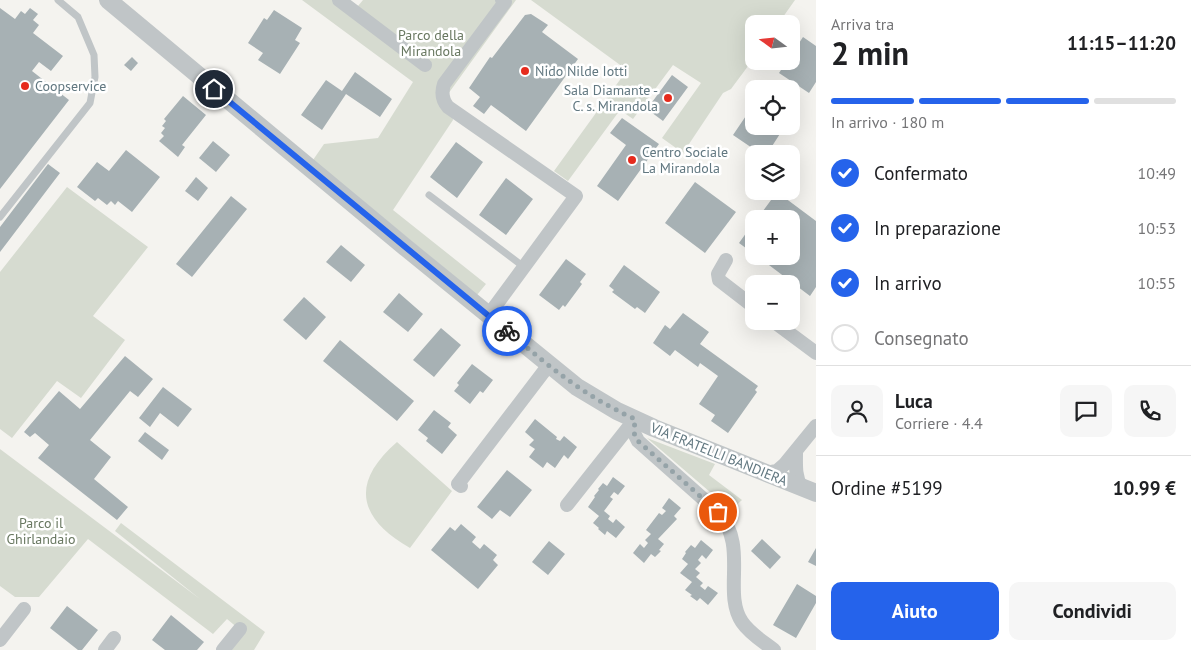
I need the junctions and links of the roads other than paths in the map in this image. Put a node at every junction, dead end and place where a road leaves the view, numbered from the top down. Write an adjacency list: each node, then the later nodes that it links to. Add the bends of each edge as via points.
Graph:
1 (58, 0): 7 (lane, via 78,17 94,55 95,77 90,103)
2 (108, 0): 11 (street, VIA FRATELLI BANDIERA)
3 (339, 0): 5 (street)
4 (502, 0): 9 (street, via 505,2 444,84 442,97 448,107 576,196)
5 (425, 65)
6 (429, 195): 9 (lane)
7 (0, 217)
8 (726, 260): 10 (street, via 719,270 719,280)
9 (524, 267): 11 (street)
10 (745, 300)
11 (488, 316): 14 (street, VIA FRATELLI BANDIERA)
12 (785, 330): 13 (street)
13 (816, 353)
14 (548, 366): 15 (street, VIA FRATELLI BANDIERA, via 594,398); 19 (street, via 458,484)
15 (635, 419): 18 (street, VIA FRATELLI BANDIERA); 21 (street); 28 (street, via 634,433 638,441 718,512 724,521 733,546 738,614 746,628)
16 (816, 426): 17 (street)
17 (796, 453): 18 (street, via 777,471); 20 (street, via 795,470)
18 (766, 473): 20 (street, VIA FRATELLI BANDIERA)
19 (461, 486)
20 (809, 490)
21 (567, 505)
22 (24, 610): 25 (street)
23 (240, 629): 27 (street)
24 (114, 638): 26 (street)
25 (0, 640)
26 (105, 650)
27 (223, 650)
28 (774, 650)

